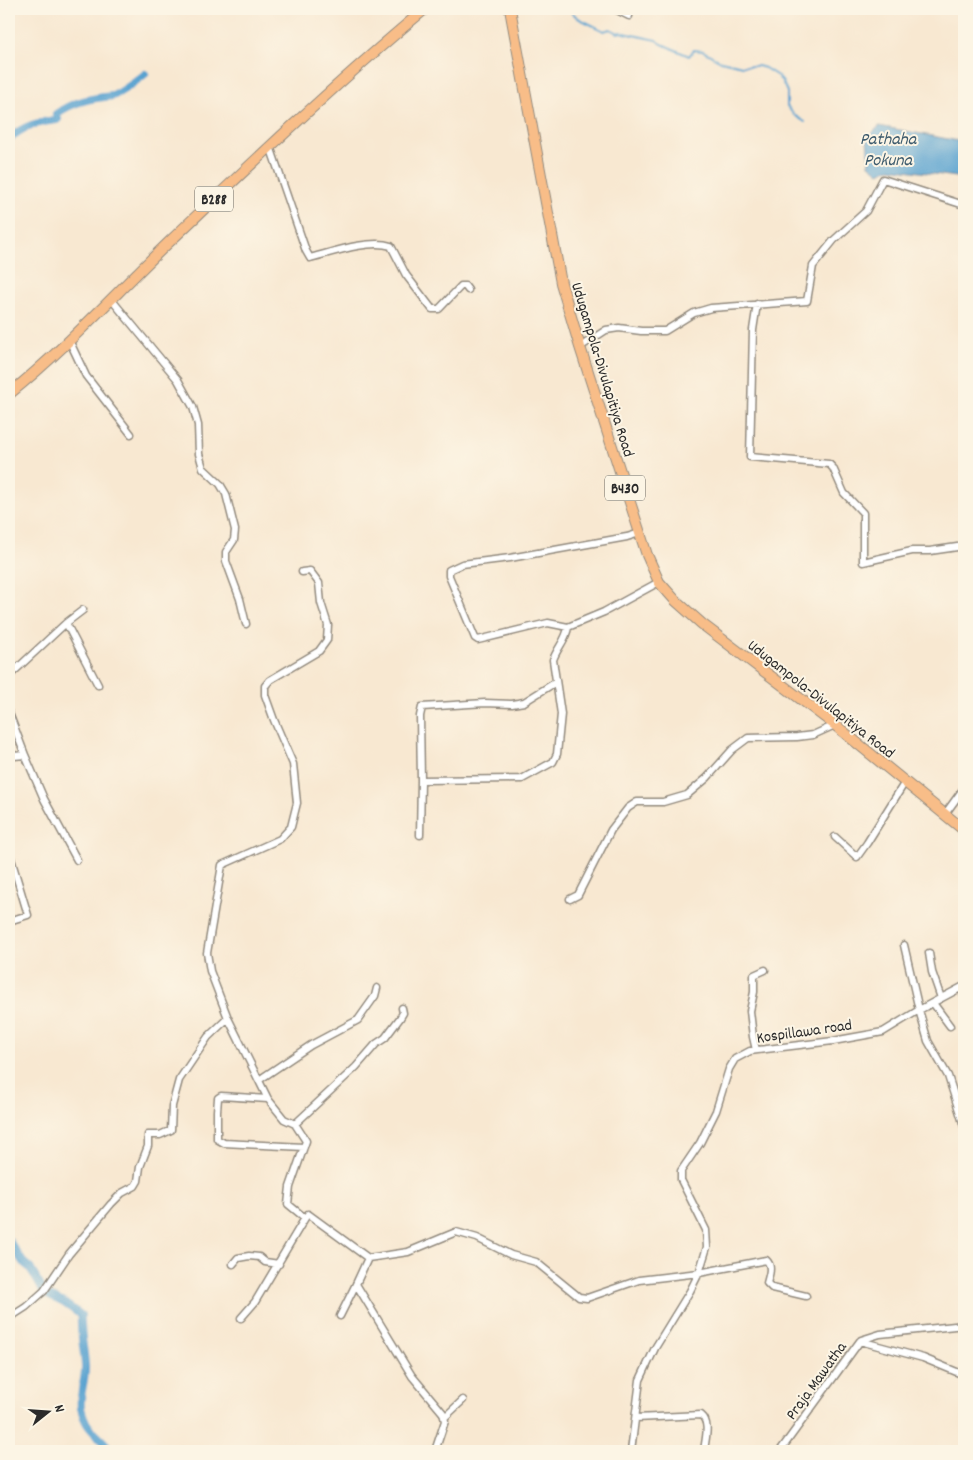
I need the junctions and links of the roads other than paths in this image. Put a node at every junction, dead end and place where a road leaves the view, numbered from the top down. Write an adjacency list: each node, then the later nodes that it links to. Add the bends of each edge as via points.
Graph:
1 (425, 9): 5 (main road, B288, via 352,70)
2 (510, 9): 11 (main road, Udugampola-Divulapitiya Road / B430, via 561,283)
3 (615, 9): 4 (street)
4 (629, 16)
5 (271, 145): 7 (street, via 310,258 368,244 383,244 391,246 406,275 432,309 439,309 461,286); 8 (main road, B288)
6 (964, 205): 9 (street, via 883,179 866,211 834,240 813,266 807,301)
7 (468, 290)
8 (111, 299): 10 (main road, B288); 20 (street, via 178,380 193,407 202,468 226,494 235,530 234,540 226,552 226,561)
9 (757, 304): 11 (street, via 711,308 694,313 664,331 606,330); 15 (street, via 753,330 750,457 829,464 844,493 863,513 863,562 912,551)
10 (69, 340): 12 (main road, B288); 13 (street, via 86,376)
11 (580, 347): 14 (main road, Udugampola-Divulapitiya Road / B430)
12 (9, 394)
13 (131, 434)
14 (640, 533): 17 (main road, Udugampola-Divulapitiya Road / B430); 21 (street, via 462,564 448,570 464,614 478,640 548,623)
15 (964, 546)
16 (302, 572): 50 (street, via 310,571 319,583 328,625 327,640 319,651 265,686 265,695 293,764 297,804 291,826 280,839 222,865 207,953 210,971)
17 (659, 582): 21 (street, via 604,612); 26 (main road, Udugampola-Divulapitiya Road / B430, via 702,624)
18 (83, 610): 19 (street)
19 (66, 622): 22 (street); 24 (street)
20 (246, 624)
21 (568, 627): 23 (street, via 568,634 553,660)
22 (9, 676)
23 (556, 682): 29 (street, via 524,702 422,707); 29 (street, via 561,714 554,762 522,779)
24 (98, 685)
25 (9, 713): 28 (street)
26 (835, 725): 30 (main road, Udugampola-Divulapitiya Road / B430); 38 (street, via 813,735 748,738 687,795 663,802 637,802 628,808 611,830 578,894)
27 (10, 750): 28 (street, via 14,756)
28 (25, 756): 37 (street)
29 (421, 780): 34 (street)
30 (905, 782): 32 (main road, Udugampola-Divulapitiya Road / B430); 35 (street, via 857,857)
31 (964, 788): 32 (street)
32 (943, 812): 33 (main road, Udugampola-Divulapitiya Road / B430)
33 (964, 830)
34 (420, 835)
35 (835, 837)
36 (9, 856): 39 (street, via 28,916)
37 (77, 860)
38 (570, 899)
39 (9, 921)
40 (904, 945): 49 (street)
41 (929, 953): 46 (street)
42 (765, 970): 52 (street, via 754,975 750,1011)
43 (962, 987): 45 (street); 46 (street, Kospillawa road)
44 (377, 988): 53 (street, via 358,1020 311,1045)
45 (964, 995)
46 (941, 998): 47 (street, Kospillawa road)
47 (933, 1003): 49 (street, Kospillawa road); 51 (street)
48 (402, 1008): 55 (street, via 400,1018 385,1038)
49 (919, 1010): 52 (street, Kospillawa road, via 883,1032 833,1042); 56 (street, via 928,1041 948,1076)
50 (228, 1018): 53 (street); 66 (street, via 208,1037 179,1080 172,1106 171,1130 160,1135 148,1135 148,1146 135,1186 111,1204 69,1254 44,1291)
51 (950, 1026)
52 (756, 1050): 62 (street, Kospillawa road, via 735,1059 716,1111 700,1143 681,1170 680,1180 706,1230 707,1247)
53 (259, 1080): 54 (street)
54 (268, 1099): 55 (street, via 284,1119); 57 (street, via 218,1098 217,1139 224,1143)
55 (295, 1124): 57 (street, via 306,1141)
56 (964, 1126)
57 (304, 1146): 58 (street, via 288,1204)
58 (306, 1218): 59 (street, via 308,1214); 61 (street)
59 (368, 1258): 62 (street, via 408,1252 456,1232 536,1262 573,1293 587,1298 639,1280); 63 (street)
60 (233, 1264): 61 (street, via 238,1258 249,1256)
61 (279, 1264): 67 (street, via 256,1302)
62 (699, 1273): 64 (street, via 766,1260 770,1268 769,1286); 73 (street, Kospillawa road, via 640,1380)
63 (356, 1284): 65 (street); 72 (street, via 412,1376)
64 (806, 1296)
65 (340, 1316)
66 (9, 1318)
67 (241, 1318)
68 (964, 1325): 69 (street, via 880,1334)
69 (860, 1341): 70 (street, Praja Mawatha, via 923,1358); 77 (street, Praja Mawatha)
70 (964, 1375)
71 (463, 1400): 72 (street)
72 (445, 1417): 74 (street)
73 (636, 1418): 75 (street, Kospillawa road); 76 (street, via 701,1415 707,1425)
74 (435, 1451)
75 (631, 1451)
76 (704, 1451)
77 (780, 1451)

